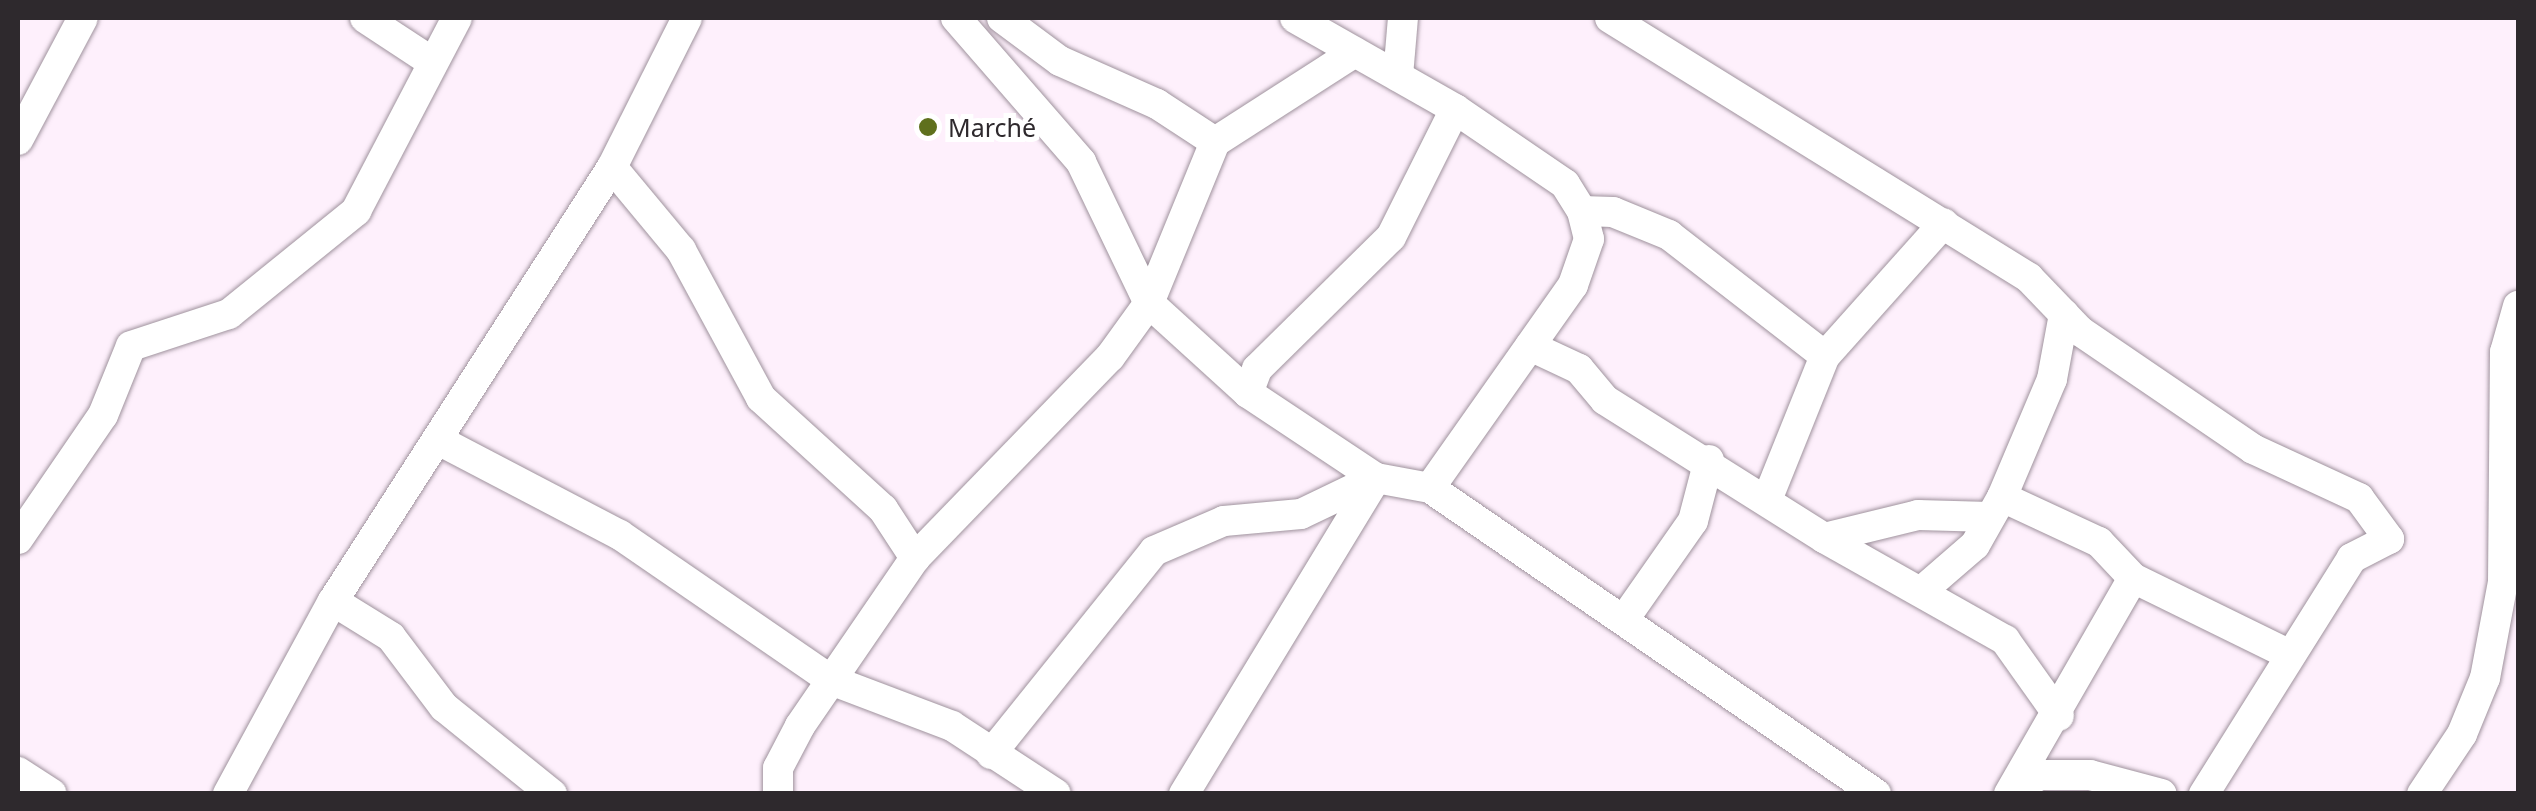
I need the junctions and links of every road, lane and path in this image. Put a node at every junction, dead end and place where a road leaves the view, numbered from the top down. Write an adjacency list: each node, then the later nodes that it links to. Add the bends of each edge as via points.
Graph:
1 (84, 18): 14 (street)
2 (365, 18): 11 (street)
3 (457, 18): 11 (street)
4 (687, 18): 16 (street)
5 (956, 18): 19 (street, via 1081,162)
6 (1002, 18): 15 (street, via 1060,61 1157,104)
7 (1294, 18): 10 (street)
8 (1403, 18): 12 (street)
9 (1610, 18): 18 (street)
10 (1355, 52): 12 (street); 15 (street)
11 (432, 62): 32 (street, via 356,211 228,314 131,346 103,415)
12 (1398, 76): 13 (street)
13 (1456, 109): 17 (street, via 1565,184); 24 (street, via 1391,237 1257,370)
14 (18, 140)
15 (1215, 142): 19 (street)
16 (612, 167): 25 (street); 33 (street, via 680,250 760,398 883,510)
17 (1582, 211): 22 (street, via 1589,239 1572,285); 23 (street, via 1613,212 1669,235)
18 (1944, 222): 21 (street, via 2029,278); 23 (street)
19 (1148, 303): 24 (street); 33 (street, via 1110,357)
20 (2518, 306): 54 (street, via 2505,352 2503,582 2486,678 2462,734)
21 (2064, 314): 30 (street, via 2052,379); 38 (street, via 2253,449 2360,498 2389,539 2352,558)
22 (1530, 346): 26 (street); 28 (street)
23 (1825, 356): 29 (street, via 1801,396)
24 (1248, 394): 27 (street)
25 (440, 441): 36 (street); 39 (street, via 620,535)
26 (1709, 460): 29 (street); 37 (street, via 1693,520)
27 (1376, 478): 28 (street); 41 (street, via 1301,514 1224,521 1154,550); 50 (street)
28 (1430, 488): 37 (street)
29 (1767, 500): 31 (street)
30 (1996, 507): 31 (street, via 1918,515); 34 (street, via 2099,542); 35 (street, via 1976,545)
31 (1824, 538): 35 (street)
32 (18, 539)
33 (915, 558): 39 (street)
34 (2133, 578): 38 (street); 40 (street)
35 (1924, 589): 40 (street, via 2005,640)
36 (334, 602): 43 (street, via 390,637); 46 (street)
37 (1625, 618): 51 (street)
38 (2288, 654): 53 (street)
39 (831, 680): 41 (street, via 952,726); 48 (street, via 778,768)
40 (2058, 716): 44 (street)
41 (991, 754): 49 (street)
42 (18, 772): 45 (street)
43 (505, 781): 47 (street)
44 (2009, 793): 52 (street, via 2040,775 2090,775)
45 (52, 794)
46 (228, 794)
47 (552, 794)
48 (778, 794)
49 (1056, 794)
50 (1184, 794)
51 (1876, 794)
52 (2162, 794)
53 (2204, 794)
54 (2422, 794)

